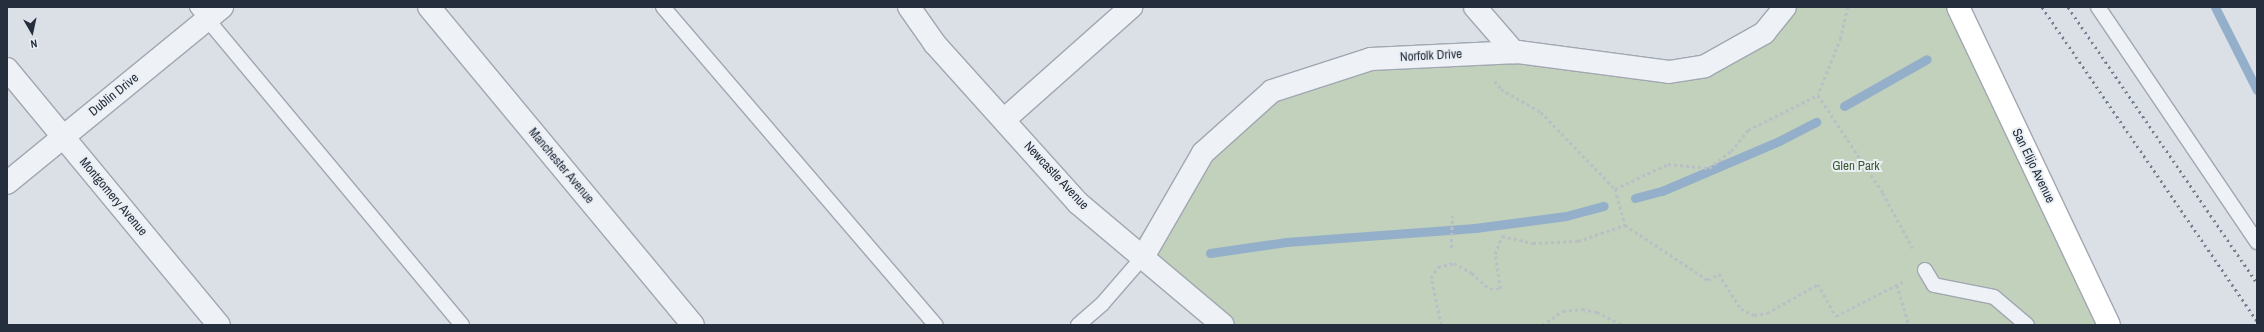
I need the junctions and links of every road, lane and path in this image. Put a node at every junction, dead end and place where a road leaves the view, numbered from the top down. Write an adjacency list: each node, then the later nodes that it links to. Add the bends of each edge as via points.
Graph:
1 (429, 7): 27 (street, Manchester Avenue)
2 (662, 7): 28 (lane)
3 (909, 7): 15 (street, Newcastle Avenue, via 936,44)
4 (1131, 7): 15 (street)
5 (1475, 7): 11 (street)
6 (1785, 7): 11 (street, Norfolk Drive, via 1764,33 1705,66 1669,72)
7 (1848, 7): 14 (path, via 1841,38)
8 (1958, 7): 36 (main road, San Elijo Avenue)
9 (2098, 7): 21 (lane)
10 (209, 11): 16 (street, Dublin Drive); 26 (lane)
11 (1514, 52): 12 (street, Norfolk Drive)
12 (1489, 53): 18 (path, via 1488,71 1501,89 1542,112); 23 (street, Norfolk Drive, via 1372,59 1272,91 1203,153)
13 (7, 69): 16 (street, Montgomery Avenue)
14 (1818, 95): 18 (path, via 1748,130 1731,151 1709,168 1668,164); 24 (path, via 1883,193)
15 (1004, 119): 23 (street, Newcastle Avenue, via 1078,203)
16 (63, 136): 17 (street, Dublin Drive); 25 (street, Montgomery Avenue)
17 (7, 183)
18 (1615, 189): 20 (path)
19 (1452, 216): 22 (path)
20 (1626, 225): 31 (path, via 1578,240 1533,243 1502,236 1495,254 1500,289 1490,289 1472,273 1454,263 1438,267 1431,278); 34 (path, via 1708,280 1719,274 1741,309 1754,315 1767,313 1818,284 1836,316 1897,285)
21 (2257, 242)
22 (1451, 247)
23 (1143, 257): 29 (lane, via 1103,303); 30 (street, Newcastle Avenue)
24 (1925, 270): 35 (lane, via 1934,286 1994,298)
25 (219, 325)
26 (462, 325)
27 (693, 325)
28 (936, 325)
29 (1078, 325)
30 (1223, 325)
31 (1441, 325)
32 (1542, 325): 33 (path, via 1562,311 1582,309 1597,312)
33 (1622, 325)
34 (1909, 325)
35 (2027, 325)
36 (2109, 325)

